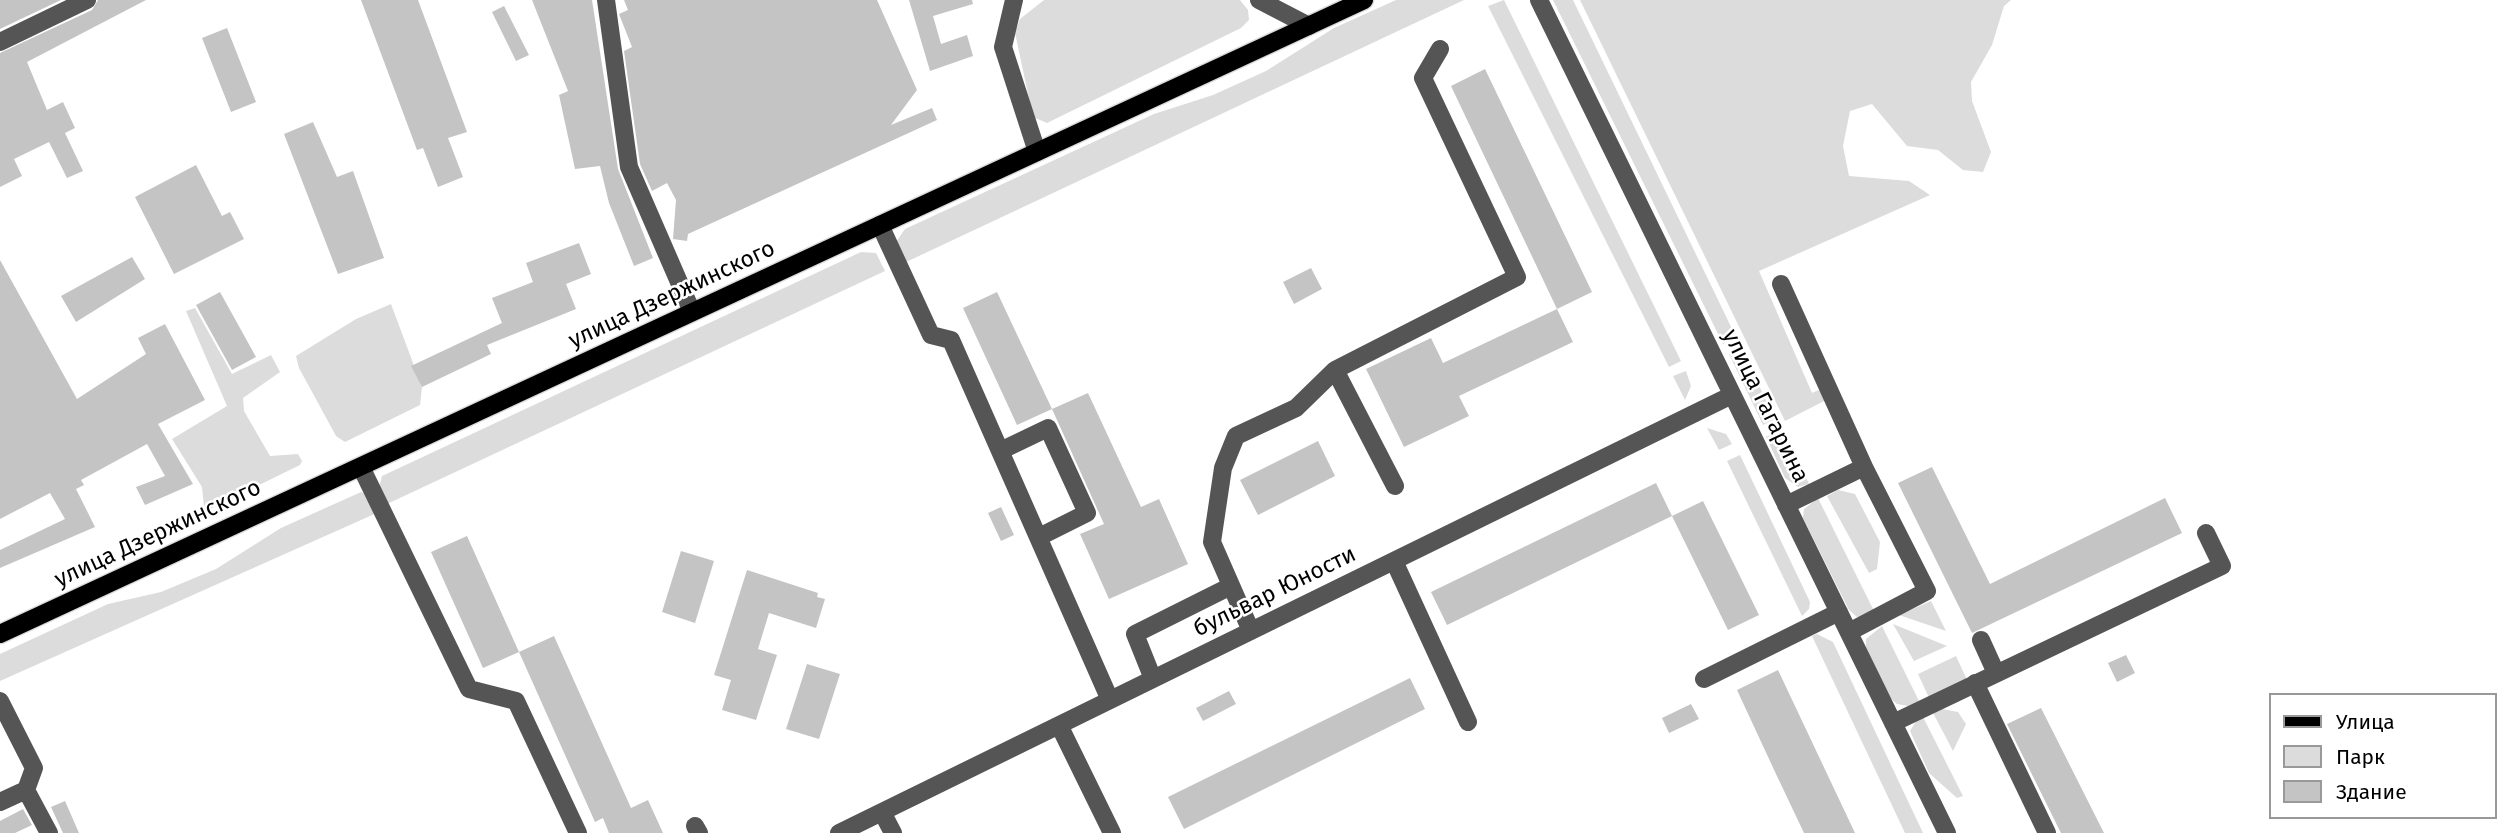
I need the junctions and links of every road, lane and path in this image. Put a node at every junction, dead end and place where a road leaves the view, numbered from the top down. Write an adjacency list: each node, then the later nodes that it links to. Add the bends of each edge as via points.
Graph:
1 (87, 0): 8 (street)
2 (606, 0): 13 (street, via 629,167)
3 (1014, 0): 10 (street, via 1003,47)
4 (1259, 0): 7 (street)
5 (1364, 0): 7 (main road, улица Дзержинского)
6 (1539, 0): 15 (street, улица Гагарина)
7 (1309, 26): 10 (main road, улица Дзержинского)
8 (0, 42)
9 (1440, 49): 14 (street, via 1423,78 1517,277)
10 (1037, 152): 11 (main road, улица Дзержинского)
11 (880, 225): 13 (main road, улица Дзержинского); 16 (street, via 931,335 951,340)
12 (1781, 284): 18 (street)
13 (692, 312): 17 (main road, улица Дзержинского)
14 (1335, 370): 19 (street); 24 (street, via 1296,408 1236,436 1229,449 1212,542)
15 (1732, 395): 20 (street, улица Гагарина); 23 (street, бульвар Юности)
16 (1000, 451): 22 (street); 22 (street, via 1048,428 1087,513)
17 (360, 467): 28 (main road, улица Дзержинского); 43 (street, via 469,689 516,701)
18 (1864, 467): 20 (street); 27 (street, via 1927,592)
19 (1395, 486)
20 (1786, 505): 25 (street, улица Гагарина)
21 (2206, 533): 30 (street, via 2222,566)
22 (1039, 537): 34 (street)
23 (1394, 561): 26 (street, бульвар Юности); 36 (street)
24 (1231, 586): 26 (street); 31 (street, via 1135,634)
25 (1839, 612): 27 (street, улица Гагарина); 32 (street)
26 (1251, 631): 31 (street, бульвар Юности)
27 (1849, 632): 37 (street, улица Гагарина)
28 (0, 634)
29 (1981, 640): 30 (street)
30 (1996, 673): 33 (street)
31 (1153, 679): 34 (street, бульвар Юности)
32 (1704, 679)
33 (1975, 683): 37 (street); 48 (street)
34 (1110, 700): 38 (street, бульвар Юности)
35 (0, 701): 39 (street, via 34,768)
36 (1468, 722)
37 (1893, 723): 47 (street, улица Гагарина)
38 (1059, 725): 41 (street, бульвар Юности); 46 (street)
39 (26, 790): 40 (street); 42 (street)
40 (0, 802)
41 (881, 812): 44 (street, бульвар Юности); 45 (street)
42 (49, 833)
43 (578, 833)
44 (839, 833)
45 (893, 833)
46 (1112, 833)
47 (1947, 833)
48 (2047, 833)

